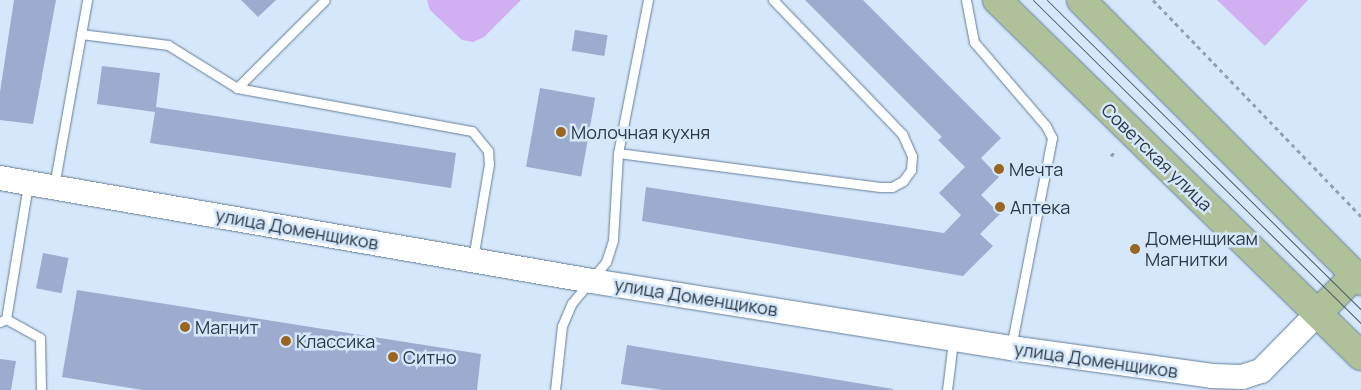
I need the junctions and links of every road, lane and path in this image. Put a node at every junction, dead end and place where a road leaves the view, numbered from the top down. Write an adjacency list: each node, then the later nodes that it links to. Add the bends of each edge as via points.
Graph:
1 (87, 0): 9 (lane)
2 (325, 0): 10 (lane)
3 (648, 0): 11 (lane)
4 (773, 0): 11 (lane, via 902,134 912,156 911,170 903,181 880,187)
5 (966, 0): 22 (lane, via 974,42 985,59 1036,113 1052,138)
6 (997, 0): 19 (main road, Советская улица)
7 (1081, 0): 17 (main road)
8 (1153, 0): 15 (path)
9 (81, 34): 10 (lane, via 168,45); 14 (lane)
10 (236, 88): 16 (lane, via 472,131 488,151 489,164)
11 (618, 153): 18 (lane, via 613,240 606,262)
12 (0, 178): 13 (street, улица Доменщиков)
13 (28, 182): 14 (street, улица Доменщиков); 20 (lane)
14 (54, 186): 16 (street, улица Доменщиков)
15 (1361, 216)
16 (473, 260): 18 (street, улица Доменщиков)
17 (1358, 278): 19 (main road, улица Доменщиков)
18 (592, 281): 21 (street, улица Доменщиков); 25 (lane, via 572,303 562,326)
19 (1318, 313): 22 (street, улица Доменщиков, via 1262,371 1242,377 1212,376); 23 (main road, Советская улица)
20 (3, 321): 24 (lane, via 40,338)
21 (954, 338): 22 (street, улица Доменщиков); 26 (lane)
22 (1011, 348)
23 (1361, 356)
24 (41, 390)
25 (555, 390)
26 (947, 390)

